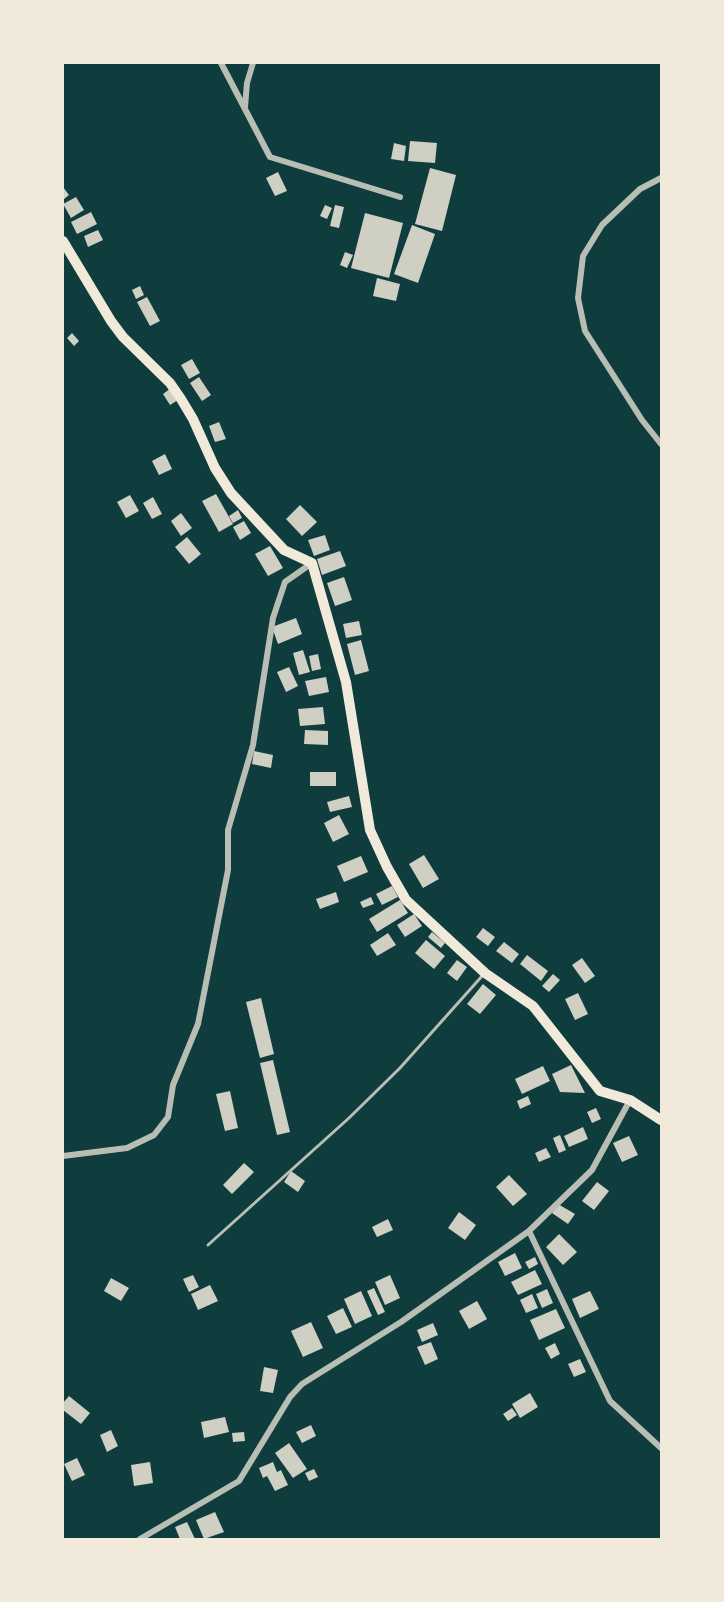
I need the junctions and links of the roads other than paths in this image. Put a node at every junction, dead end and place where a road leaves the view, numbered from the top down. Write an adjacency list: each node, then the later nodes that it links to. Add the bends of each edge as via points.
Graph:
1 (221, 63): 3 (street)
2 (253, 63): 3 (street)
3 (245, 108): 5 (street, via 270,157)
4 (661, 178): 7 (street, via 640,189 602,225 582,256 578,298 585,332)
5 (400, 197)
6 (63, 241): 8 (main road, via 111,321 181,399 231,493 284,550)
7 (661, 444)
8 (312, 563): 9 (main road, via 346,682 370,830 406,900); 12 (street, via 285,582 273,618 253,745 228,830 228,870 198,1024 172,1084 168,1117 154,1135 127,1148)
9 (485, 973): 10 (main road, via 533,1006 600,1090); 14 (lane, via 400,1068)
10 (630, 1100): 11 (main road); 13 (street, via 592,1170)
11 (661, 1120)
12 (63, 1156)
13 (530, 1231): 15 (street, via 610,1401); 16 (street, via 401,1322 302,1384 239,1481)
14 (208, 1245)
15 (661, 1448)
16 (140, 1539)

